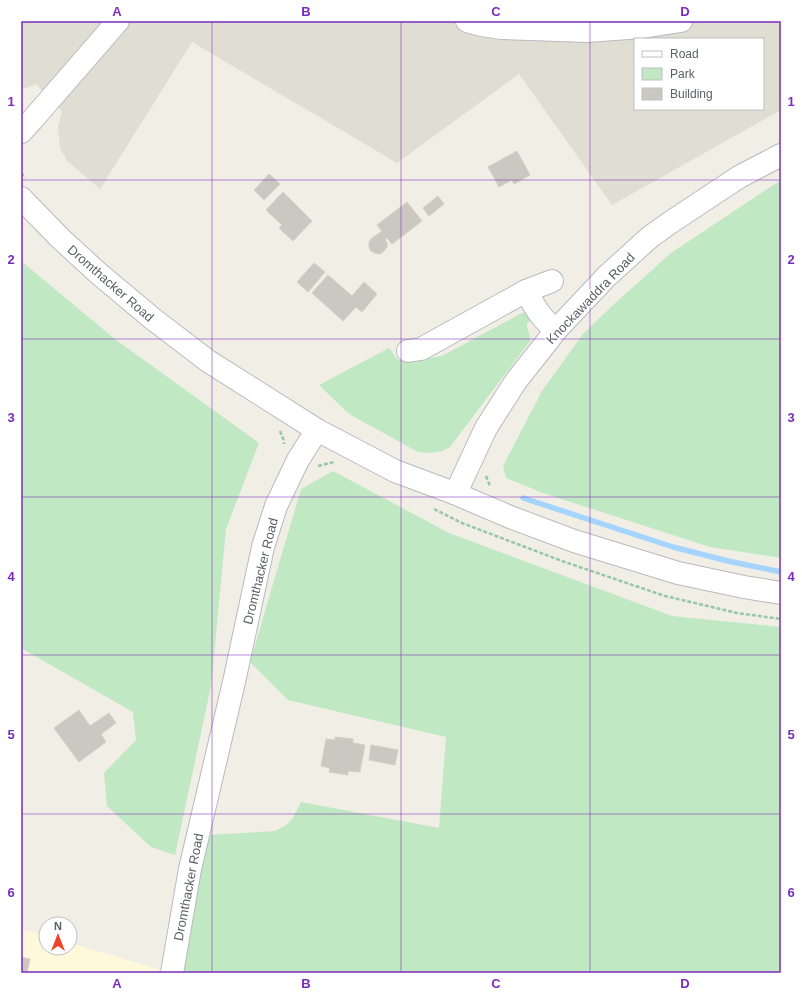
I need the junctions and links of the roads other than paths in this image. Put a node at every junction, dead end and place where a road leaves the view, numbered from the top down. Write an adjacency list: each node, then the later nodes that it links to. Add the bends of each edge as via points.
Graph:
1 (118, 21): 4 (street)
2 (682, 21): 3 (street, via 587,31 502,28)
3 (477, 22)
4 (21, 132)
5 (781, 155): 9 (street, Knockawaddra Road, via 739,177 650,237 607,276)
6 (21, 198): 11 (street, Dromthacker Road, via 98,273 153,319 208,361)
7 (552, 280): 8 (street)
8 (526, 291): 9 (street, via 545,321); 10 (street, via 421,349)
9 (557, 329): 12 (street, Knockawaddra Road, via 504,399 486,428)
10 (408, 351)
11 (317, 430): 12 (street, via 395,471); 14 (street, Dromthacker Road, via 298,460 276,506 263,547 190,869)
12 (454, 493): 13 (street, via 574,541 678,573)
13 (781, 594)
14 (172, 973)

